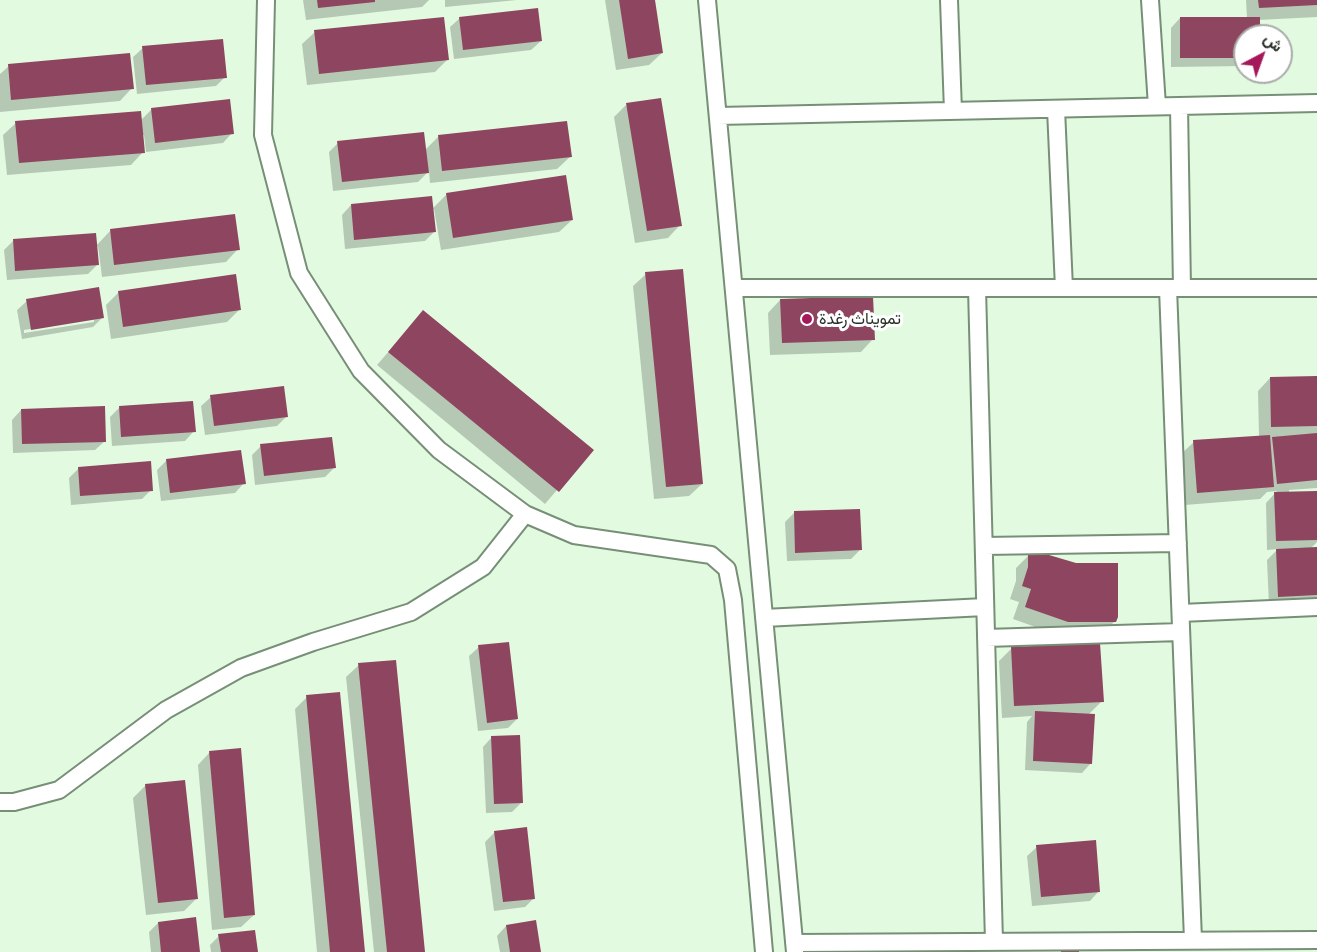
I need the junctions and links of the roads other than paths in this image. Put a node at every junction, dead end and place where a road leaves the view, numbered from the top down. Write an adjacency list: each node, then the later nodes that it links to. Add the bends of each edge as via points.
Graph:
1 (266, 0): 16 (street, via 263,135 299,273 361,371 440,450)
2 (707, 0): 10 (street)
3 (949, 0): 9 (street)
4 (1150, 0): 6 (street)
5 (1317, 103): 7 (street)
6 (1157, 106): 7 (street); 8 (street)
7 (1179, 106): 14 (street)
8 (1056, 109): 9 (street); 13 (street)
9 (953, 111): 10 (street)
10 (718, 116): 11 (street)
11 (734, 288): 12 (street); 22 (street)
12 (977, 288): 13 (street); 18 (street)
13 (1064, 288): 14 (street)
14 (1175, 288): 15 (street); 17 (street)
15 (1317, 288)
16 (525, 514): 25 (street, via 483,567 411,612 241,668 166,710 59,790); 30 (street, via 574,535 711,555 727,568)
17 (1178, 543): 18 (street); 21 (street)
18 (984, 546): 19 (street)
19 (986, 607): 22 (street); 24 (street)
20 (1317, 607): 21 (street)
21 (1181, 613): 23 (street)
22 (764, 618): 29 (street)
23 (1181, 632): 24 (street); 26 (street)
24 (986, 638): 28 (street)
25 (0, 802)
26 (1193, 940): 27 (street); 28 (street)
27 (1317, 940)
28 (994, 942): 29 (street)
29 (794, 947)
30 (764, 952)

